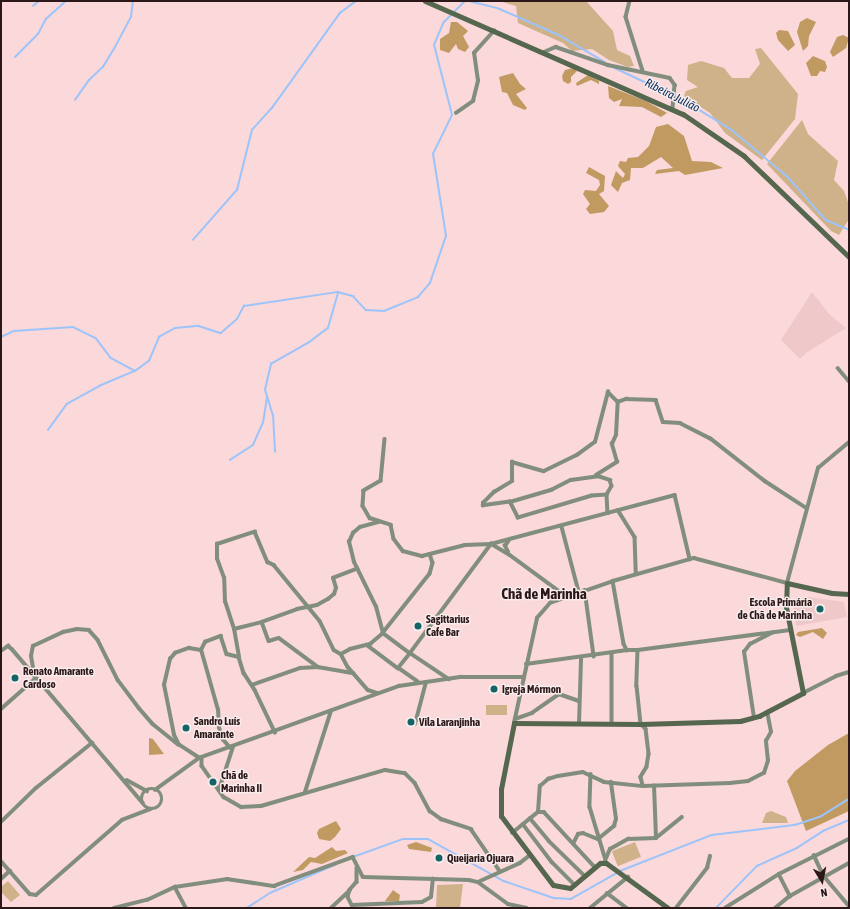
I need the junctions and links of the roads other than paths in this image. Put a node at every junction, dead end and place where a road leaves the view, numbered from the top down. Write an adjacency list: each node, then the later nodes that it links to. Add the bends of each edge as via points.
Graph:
1 (426, 1): 3 (street)
2 (630, 1): 5 (street, via 626,17)
3 (494, 31): 4 (street); 7 (street, via 474,53 478,81 473,101)
4 (544, 52): 5 (street, via 556,47 608,65); 6 (street)
5 (643, 72): 6 (street, via 670,78 675,85)
6 (673, 109): 8 (street, via 717,135 744,156)
7 (456, 113)
8 (849, 257)
9 (838, 368): 10 (street)
10 (849, 381)
11 (618, 402): 14 (street, via 616,435 612,444 617,462); 16 (street, via 608,392 595,442 577,455 544,471 512,462 512,481 494,492 483,506); 17 (street, via 626,399 656,400 660,418 664,422 680,423 710,438 765,481)
12 (384, 439): 20 (street, via 381,481 364,491 363,506 370,518)
13 (849, 442): 17 (street, via 818,468)
14 (591, 476): 15 (street, via 606,477 610,480 612,486); 16 (street, via 571,480 551,490)
15 (607, 495): 16 (street, via 592,496 518,518); 19 (street)
16 (510, 502)
17 (805, 507): 30 (street)
18 (618, 510): 19 (street); 26 (street, via 675,495); 28 (street, via 635,537)
19 (608, 514): 21 (street)
20 (379, 522): 24 (street, via 391,526 394,539 403,551 422,556); 27 (street, via 360,528 349,542)
21 (562, 527): 22 (street); 32 (street)
22 (509, 540): 23 (street); 25 (street, via 505,546)
23 (491, 544): 24 (street, via 465,545); 25 (street); 46 (street)
24 (430, 554): 40 (street, via 433,563 430,574)
25 (510, 555): 34 (street, via 554,589)
26 (690, 559): 28 (street); 30 (street, via 697,558)
27 (357, 569): 35 (street, via 333,578 336,588 334,594); 40 (street, via 376,607)
28 (636, 574): 29 (street)
29 (613, 581): 31 (street); 43 (street)
30 (787, 583): 33 (street); 38 (street, via 786,606)
31 (585, 590): 32 (street); 49 (street)
32 (579, 592): 34 (street)
33 (849, 594)
34 (570, 595): 52 (street, via 550,603 541,613)
35 (309, 607): 36 (street); 37 (street, via 274,565 268,562 254,532 217,544 217,559 224,578 225,602); 48 (street, via 320,621 334,650)
36 (262, 622): 37 (street); 53 (street, via 269,640 279,638)
37 (234, 629): 50 (street)
38 (790, 630): 39 (street); 63 (street)
39 (775, 631): 44 (street); 69 (street, via 750,644 744,652)
40 (383, 633): 41 (street); 46 (street)
41 (368, 645): 48 (street); 54 (street)
42 (201, 650): 50 (street, via 205,642 221,636 227,654); 77 (street, via 189,648 176,653 164,684 174,734); 78 (street, via 218,710 219,728 223,740)
43 (627, 650): 44 (street); 47 (street)
44 (638, 650): 74 (street, via 637,686)
45 (1, 651): 58 (street, via 8,646 12,649)
46 (410, 653): 54 (street); 59 (street)
47 (612, 653): 49 (street); 73 (street)
48 (341, 654): 56 (street)
49 (594, 656): 51 (street)
50 (239, 657): 62 (street)
51 (580, 659): 52 (street); 65 (street)
52 (526, 664): 57 (street)
53 (318, 667): 56 (street); 62 (street, via 300,668)
54 (398, 668): 60 (street)
55 (849, 672): 63 (street)
56 (353, 673): 64 (street, via 368,690)
57 (522, 677): 59 (street); 70 (street)
58 (35, 679): 66 (street); 76 (street); 77 (street, via 31,656 33,646 77,628 89,630 98,640 118,680 139,708 153,724)
59 (449, 679): 61 (street)
60 (418, 682): 61 (street); 64 (street)
61 (426, 682): 71 (street)
62 (252, 686): 75 (street)
63 (803, 693): 68 (street)
64 (379, 694): 67 (street)
65 (579, 701): 70 (street, via 559,694 532,713); 72 (street)
66 (1, 709)
67 (332, 711): 75 (street); 90 (street)
68 (767, 712): 69 (street); 86 (street, via 771,732 766,741 768,761 764,773 748,780 730,783)
69 (754, 718): 74 (street)
70 (515, 721): 72 (street); 98 (street, via 500,802 501,816)
71 (415, 724)
72 (579, 724): 73 (street)
73 (612, 724): 74 (street)
74 (641, 724): 85 (street, via 646,729 649,754 647,767 641,777)
75 (275, 732): 78 (street)
76 (92, 743): 83 (street); 96 (street, via 36,788)
77 (179, 745): 79 (street)
78 (232, 748): 79 (street); 88 (street)
79 (200, 758): 80 (street); 81 (street)
80 (193, 762): 81 (street); 87 (street)
81 (202, 766): 88 (street)
82 (591, 774): 84 (street, via 604,782); 93 (street, via 584,772 548,779 540,786); 100 (street, via 590,807)
83 (121, 775): 89 (street); 91 (street)
84 (611, 782): 85 (street); 100 (street, via 616,819 614,826)
85 (643, 786): 86 (street)
86 (654, 786): 99 (street)
87 (155, 790): 89 (street); 92 (street, via 161,794 162,801 158,808)
88 (219, 790): 90 (street, via 224,797 241,807 261,806)
89 (146, 791): 91 (street)
90 (305, 792): 111 (street, via 385,770 405,773 415,783 430,811 441,819 471,829)
91 (143, 803): 92 (street)
92 (151, 809): 112 (street, via 122,820 36,895 30,894)
93 (538, 812): 95 (street); 102 (street, via 544,812)
94 (682, 817): 99 (street)
95 (530, 818): 97 (street); 114 (street, via 549,841)
96 (1, 822)
97 (522, 824): 98 (street); 120 (street, via 552,862)
98 (512, 833): 104 (street)
99 (656, 838): 106 (street, via 628,839 610,849)
100 (598, 839): 102 (street, via 582,833 574,839); 106 (street)
101 (849, 839): 103 (street)
102 (573, 844): 110 (street)
103 (814, 855): 113 (street); 115 (street)
104 (529, 856): 111 (street, via 520,863); 120 (street, via 553,885 563,889)
105 (710, 856): 133 (street, via 707,868)
106 (605, 860): 110 (street); 116 (street)
107 (1, 861): 112 (street)
108 (356, 864): 118 (street, via 363,878); 121 (street, via 353,857 349,858 268,887 227,879); 122 (street, via 357,882)
109 (849, 864): 115 (street)
110 (596, 867): 114 (street)
111 (500, 870): 119 (street)
112 (10, 871): 117 (street)
113 (779, 874): 124 (street); 134 (street)
114 (586, 876): 120 (street)
115 (824, 876): 124 (street); 125 (street)
116 (626, 877): 123 (street); 132 (street)
117 (1, 879)
118 (433, 879): 119 (street); 122 (street, via 431,897 422,902 352,905 348,897)
119 (478, 882): 130 (street, via 498,899)
120 (576, 886)
121 (175, 887): 127 (street, via 146,900); 128 (street)
122 (350, 890): 129 (street)
123 (607, 893): 126 (street); 131 (street)
124 (790, 896): 135 (street)
125 (848, 903)
126 (593, 907)
127 (114, 908)
128 (186, 908)
129 (331, 908)
130 (527, 908)
131 (626, 908)
132 (667, 908)
133 (676, 908)
134 (726, 908)
135 (775, 908)

